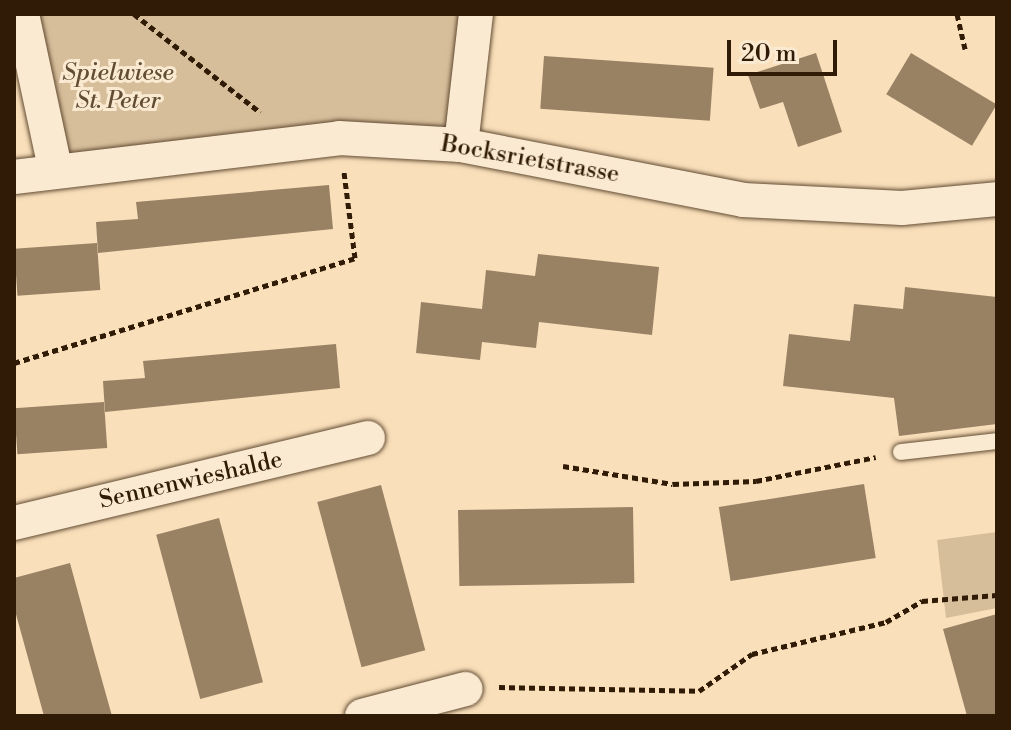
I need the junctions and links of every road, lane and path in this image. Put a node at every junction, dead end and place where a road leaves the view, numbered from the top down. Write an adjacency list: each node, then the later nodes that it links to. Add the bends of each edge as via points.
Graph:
1 (22, 14): 9 (street)
2 (134, 14): 7 (path)
3 (476, 14): 8 (street)
4 (957, 14): 5 (path)
5 (965, 49)
6 (339, 138): 7 (street, Bocksrietstrasse); 8 (street, Bocksrietstrasse); 12 (path, via 355,258)
7 (298, 143): 9 (street, Bocksrietstrasse)
8 (461, 145): 11 (street, Bocksrietstrasse, via 743,200 902,208)
9 (55, 168): 10 (street, Bocksrietstrasse)
10 (14, 177)
11 (997, 199)
12 (14, 363)
13 (368, 438): 17 (street, Sennenwieshalde)
14 (997, 441): 15 (lane)
15 (901, 452): 16 (path, via 742,482 673,484)
16 (563, 466)
17 (14, 523)
18 (997, 595): 19 (path, via 922,601 886,622 752,654 699,691 565,684)
19 (466, 689): 20 (street)
20 (362, 716)

